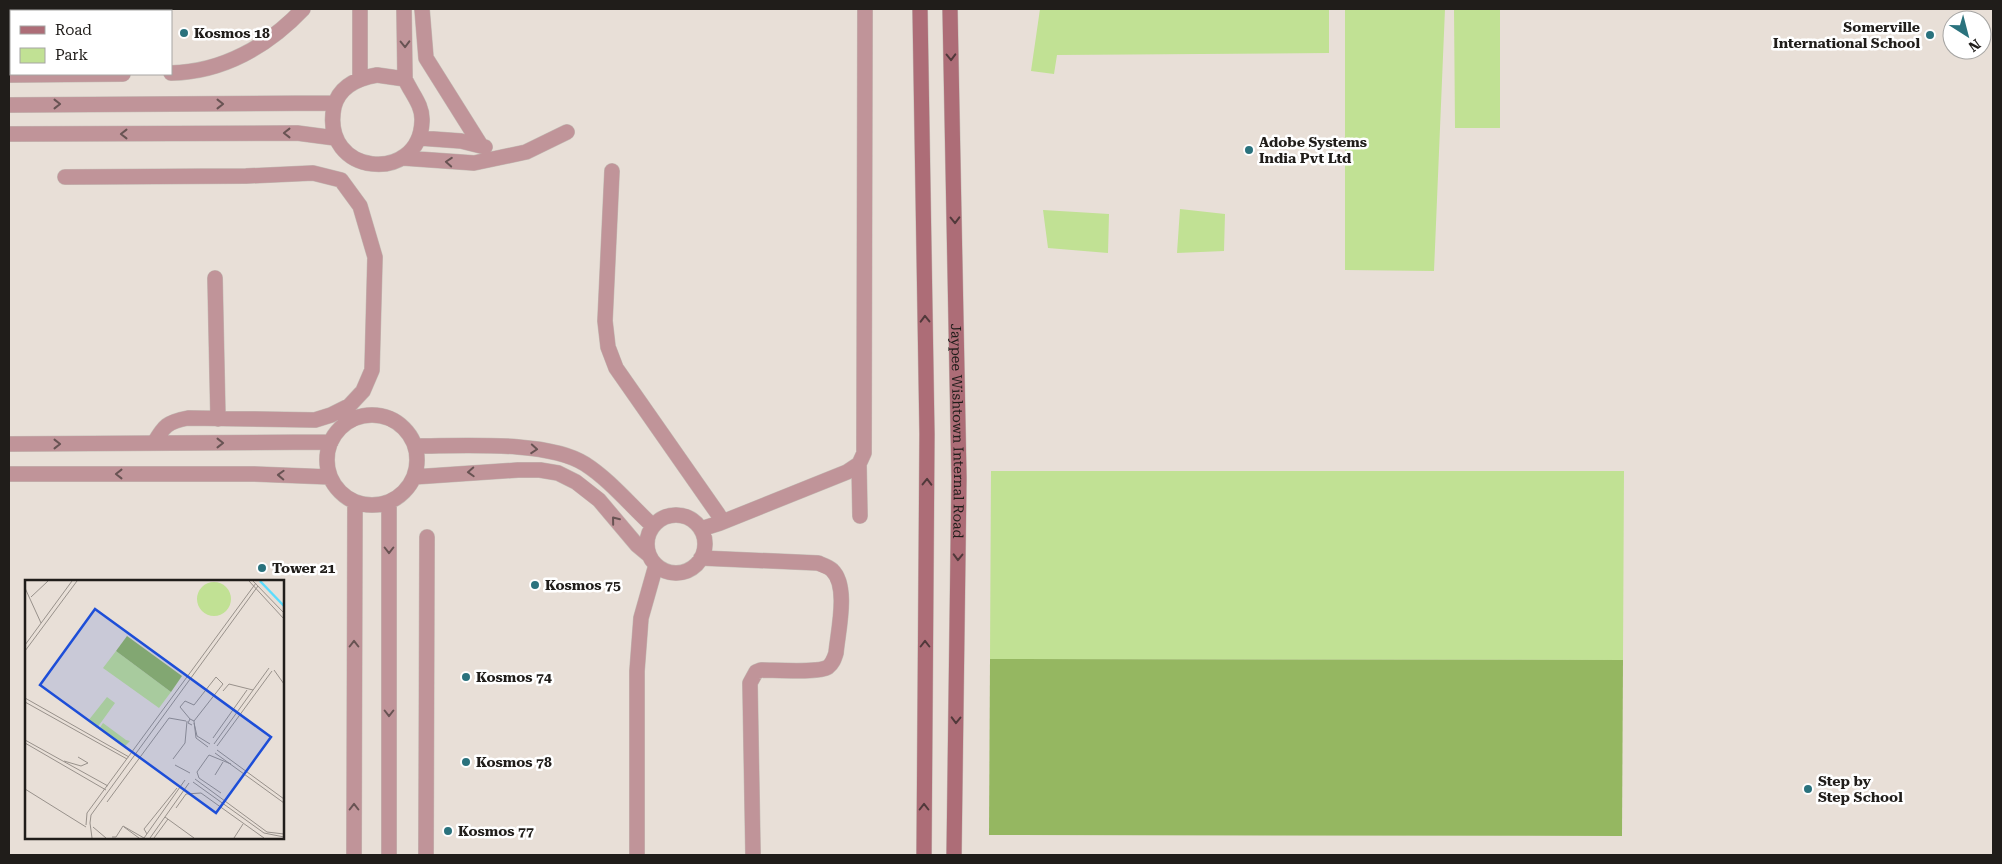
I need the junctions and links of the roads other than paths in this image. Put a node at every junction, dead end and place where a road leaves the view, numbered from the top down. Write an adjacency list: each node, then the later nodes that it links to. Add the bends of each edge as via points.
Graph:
1 (302, 9): 8 (street, via 268,40 243,56 218,66)
2 (360, 9): 9 (street)
3 (404, 9): 10 (street, one-way to 10)
4 (422, 9): 17 (street, via 426,58)
5 (865, 9): 28 (street, via 864,453)
6 (920, 9): 46 (street, one-way to 6, via 927,434)
7 (950, 9): 47 (street, Jaypee Wishtown Internal Road, one-way to 47, via 959,478)
8 (172, 73)
9 (360, 78): 10 (street, via 377,75); 11 (street, via 345,88)
10 (405, 79): 16 (street, via 419,103 422,120)
11 (335, 103): 12 (street, one-way to 11); 15 (street, via 332,120)
12 (9, 105)
13 (567, 132): 18 (street, via 526,152)
14 (9, 134): 15 (street, one-way to 14, via 297,132)
15 (335, 138): 19 (street, via 345,152 359,162 377,166)
16 (419, 138): 17 (street); 19 (street)
17 (480, 144): 18 (street)
18 (494, 157): 19 (street, one-way to 19, via 474,163)
19 (403, 158)
20 (612, 171): 35 (street, via 605,321 608,347 616,368 718,514)
21 (65, 177): 23 (street, via 313,173 341,180 360,206 375,257 372,370 363,391 349,406 314,420)
22 (215, 278): 23 (street)
23 (218, 419): 26 (street, via 175,421 168,424)
24 (330, 442): 26 (street, one-way to 24); 27 (street, via 340,428 355,418 372,414 390,418 404,428); 30 (street, via 327,460)
25 (9, 444): 26 (street, one-way to 26)
26 (154, 444)
27 (416, 446): 31 (street, via 418,460); 36 (street, one-way to 36, via 492,446 556,451 584,463 597,473)
28 (859, 464): 34 (street); 35 (street, via 847,472)
29 (9, 474): 30 (street, one-way to 29)
30 (330, 477): 32 (street, via 340,492)
31 (414, 477): 33 (street, via 404,492); 40 (street, one-way to 31, via 600,500 558,473 518,470)
32 (354, 502): 33 (street, via 372,505); 41 (street, one-way to 32)
33 (389, 502): 42 (street, one-way to 42)
34 (860, 516)
35 (720, 523): 37 (street)
36 (653, 526): 37 (street, via 664,518 677,515 690,518); 40 (street, via 647,545)
37 (701, 529): 39 (street, via 705,540)
38 (427, 537): 43 (street)
39 (701, 558): 40 (street, via 688,570 677,572 666,571); 45 (street, via 818,563 831,568 842,589 833,662 827,668 816,670 761,670 756,672 750,683)
40 (653, 560): 44 (street, via 641,618 637,671)
41 (354, 855)
42 (389, 855)
43 (426, 855)
44 (637, 855)
45 (753, 855)
46 (924, 855)
47 (954, 855)

